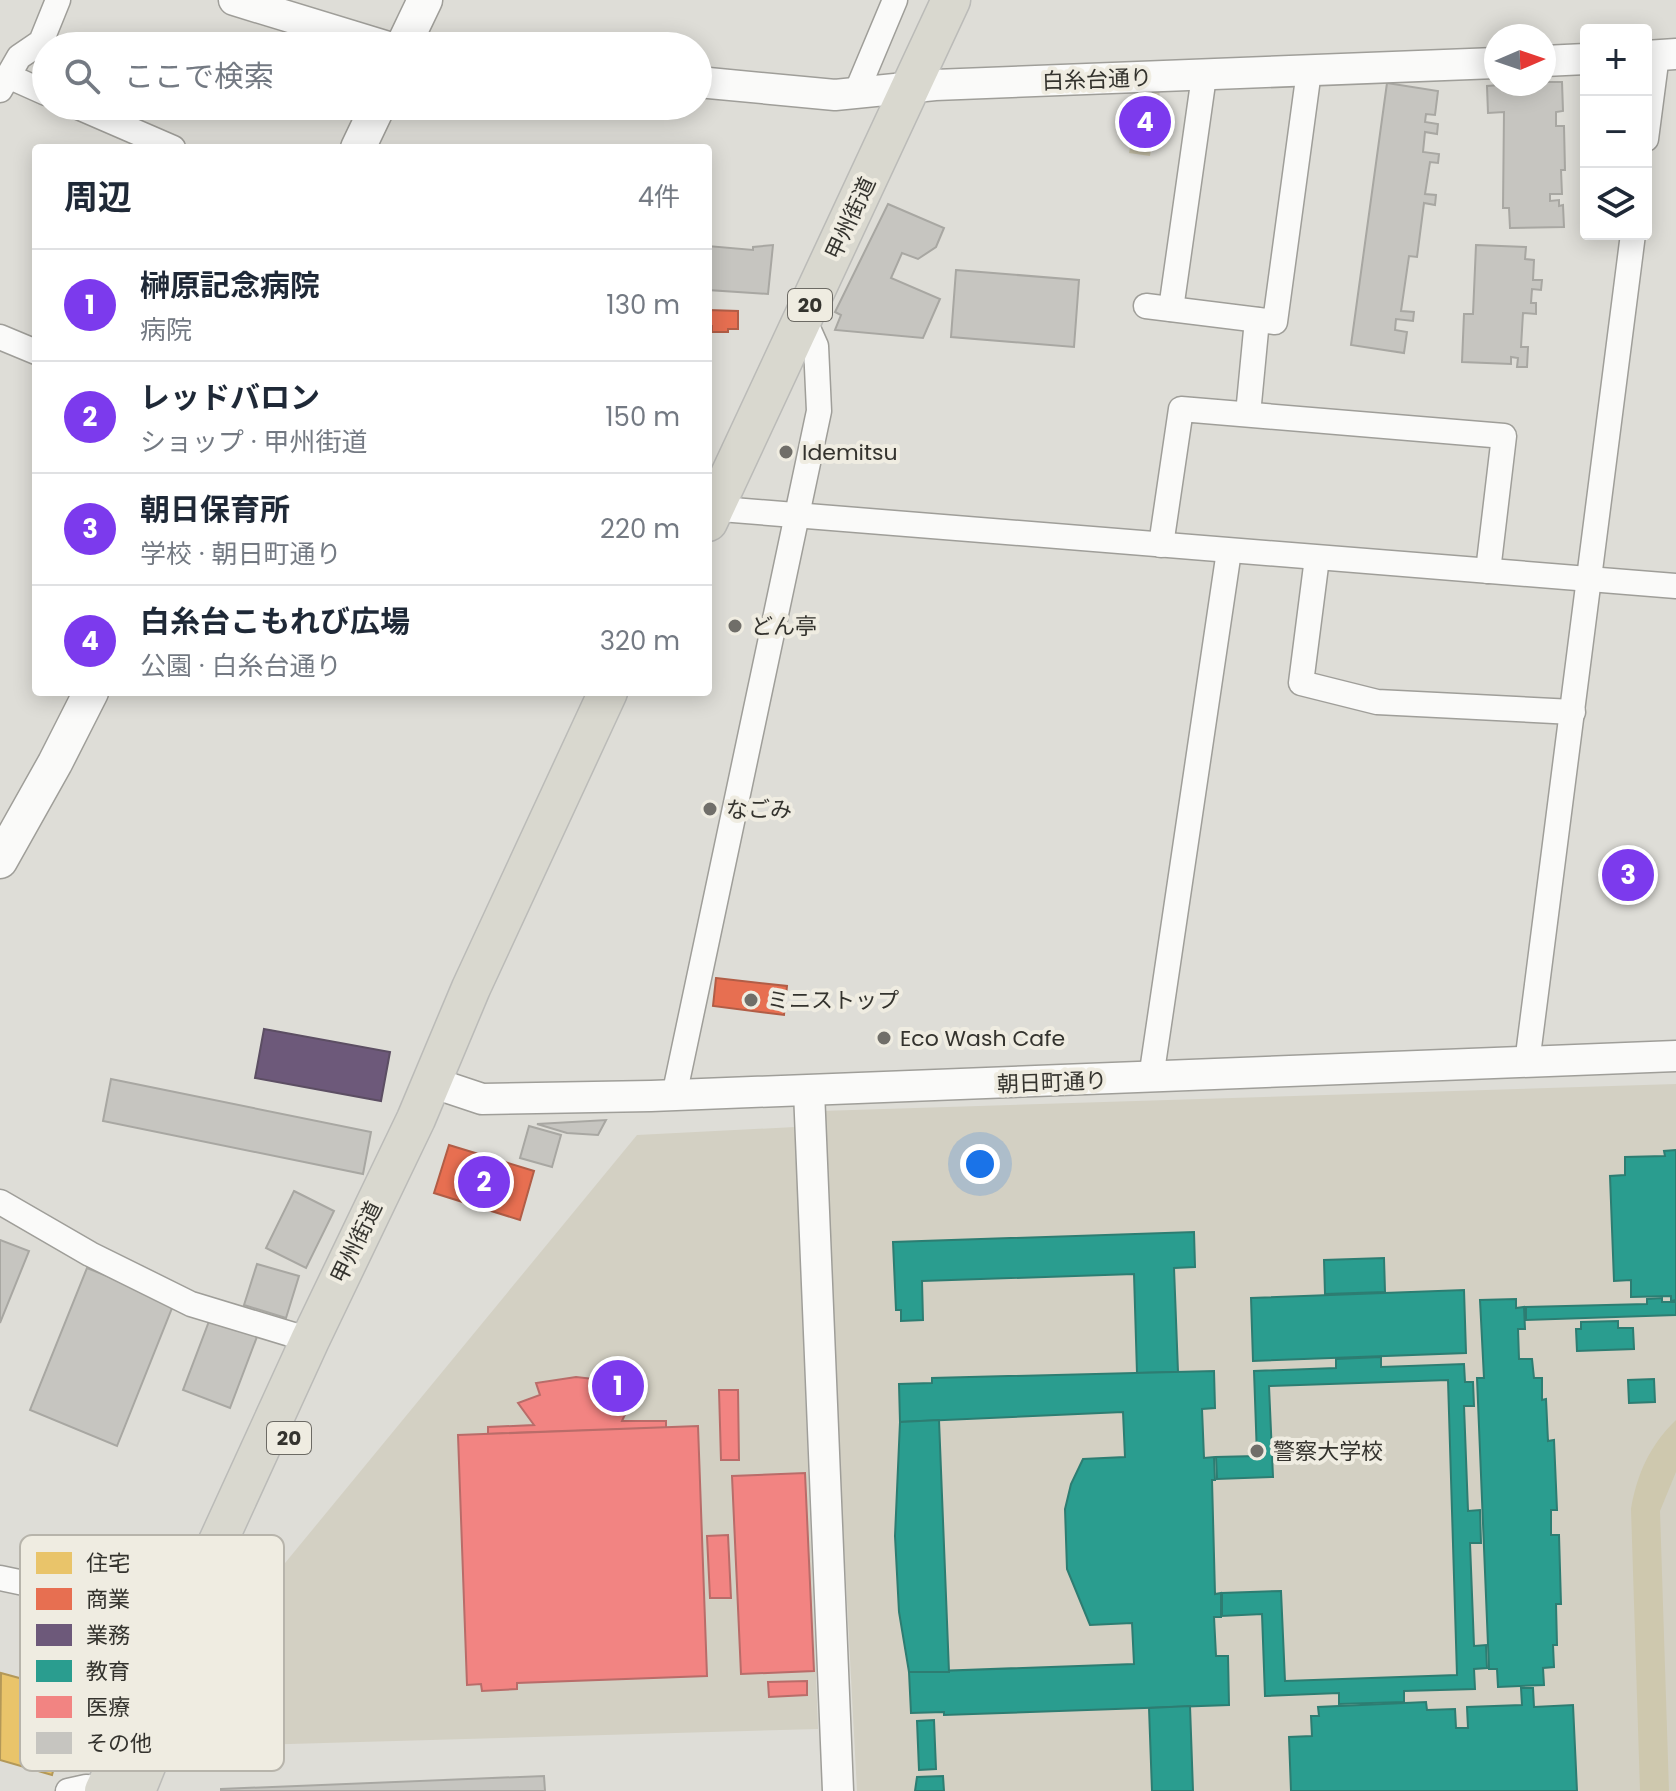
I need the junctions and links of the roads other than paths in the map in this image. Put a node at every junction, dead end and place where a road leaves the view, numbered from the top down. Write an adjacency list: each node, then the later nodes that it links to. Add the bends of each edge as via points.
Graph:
1 (58, 0): 7 (street)
2 (234, 0): 8 (street)
3 (425, 0): 9 (main road)
4 (895, 0): 20 (street)
5 (924, 0): 20 (highway, 甲州街道 / 20)
6 (951, 0): 20 (highway, 甲州街道 / 20)
7 (45, 32)
8 (339, 32)
9 (410, 32)
10 (32, 48): 17 (street, via 19,57)
11 (1660, 55): 21 (street)
12 (1580, 59): 13 (street)
13 (1556, 60)
14 (1484, 64): 15 (street, 白糸台通り)
15 (1309, 71): 16 (street, 白糸台通り); 29 (street, via 1275,322)
16 (1204, 76): 20 (street, 白糸台通り); 28 (street)
17 (4, 83): 19 (street)
18 (712, 83): 20 (street, 白糸台通り, via 835,95)
19 (32, 90)
20 (883, 90): 30 (highway, 甲州街道 / 20); 34 (highway, 甲州街道 / 20)
21 (1652, 103)
22 (108, 120): 24 (street)
23 (371, 120): 25 (main road)
24 (164, 144)
25 (360, 144)
26 (1632, 240): 42 (street)
27 (1146, 306): 28 (street)
28 (1171, 309): 29 (street)
29 (1257, 320): 33 (street)
30 (810, 332): 35 (highway, 甲州街道 / 20); 37 (street, via 819,411)
31 (0, 337): 32 (street)
32 (32, 350)
33 (1248, 414): 38 (street, via 1181,409); 41 (street, via 1504,436)
34 (712, 465)
35 (712, 509)
36 (712, 513): 37 (street)
37 (797, 516): 38 (street); 54 (street)
38 (1161, 545): 39 (street)
39 (1229, 551): 40 (street); 51 (street)
40 (1317, 558): 41 (street); 47 (street, via 1301,683 1377,702)
41 (1488, 571): 42 (street)
42 (1588, 579): 43 (street); 47 (street)
43 (1676, 586)
44 (89, 696): 48 (main road)
45 (606, 696): 52 (highway, 甲州街道 / 20, via 466,1000)
46 (628, 696): 52 (highway, 甲州街道 / 20)
47 (1573, 712): 50 (street)
48 (0, 861)
49 (1676, 1056): 50 (street, 朝日町通り)
50 (1527, 1063): 51 (street, 朝日町通り)
51 (1151, 1078): 53 (street, 朝日町通り)
52 (440, 1085): 54 (street, 朝日町通り, via 482,1099); 56 (highway, 甲州街道 / 20); 58 (highway, 甲州街道 / 20)
53 (809, 1091): 54 (street, 朝日町通り); 64 (street)
54 (674, 1096)
55 (0, 1202): 56 (street, via 191,1304)
56 (310, 1340): 57 (highway, 甲州街道 / 20)
57 (222, 1535)
58 (241, 1535)
59 (0, 1578): 60 (street)
60 (20, 1582)
61 (112, 1771): 63 (highway, 甲州街道 / 20)
62 (114, 1771): 63 (highway, 甲州街道 / 20)
63 (103, 1790)
64 (838, 1791)

